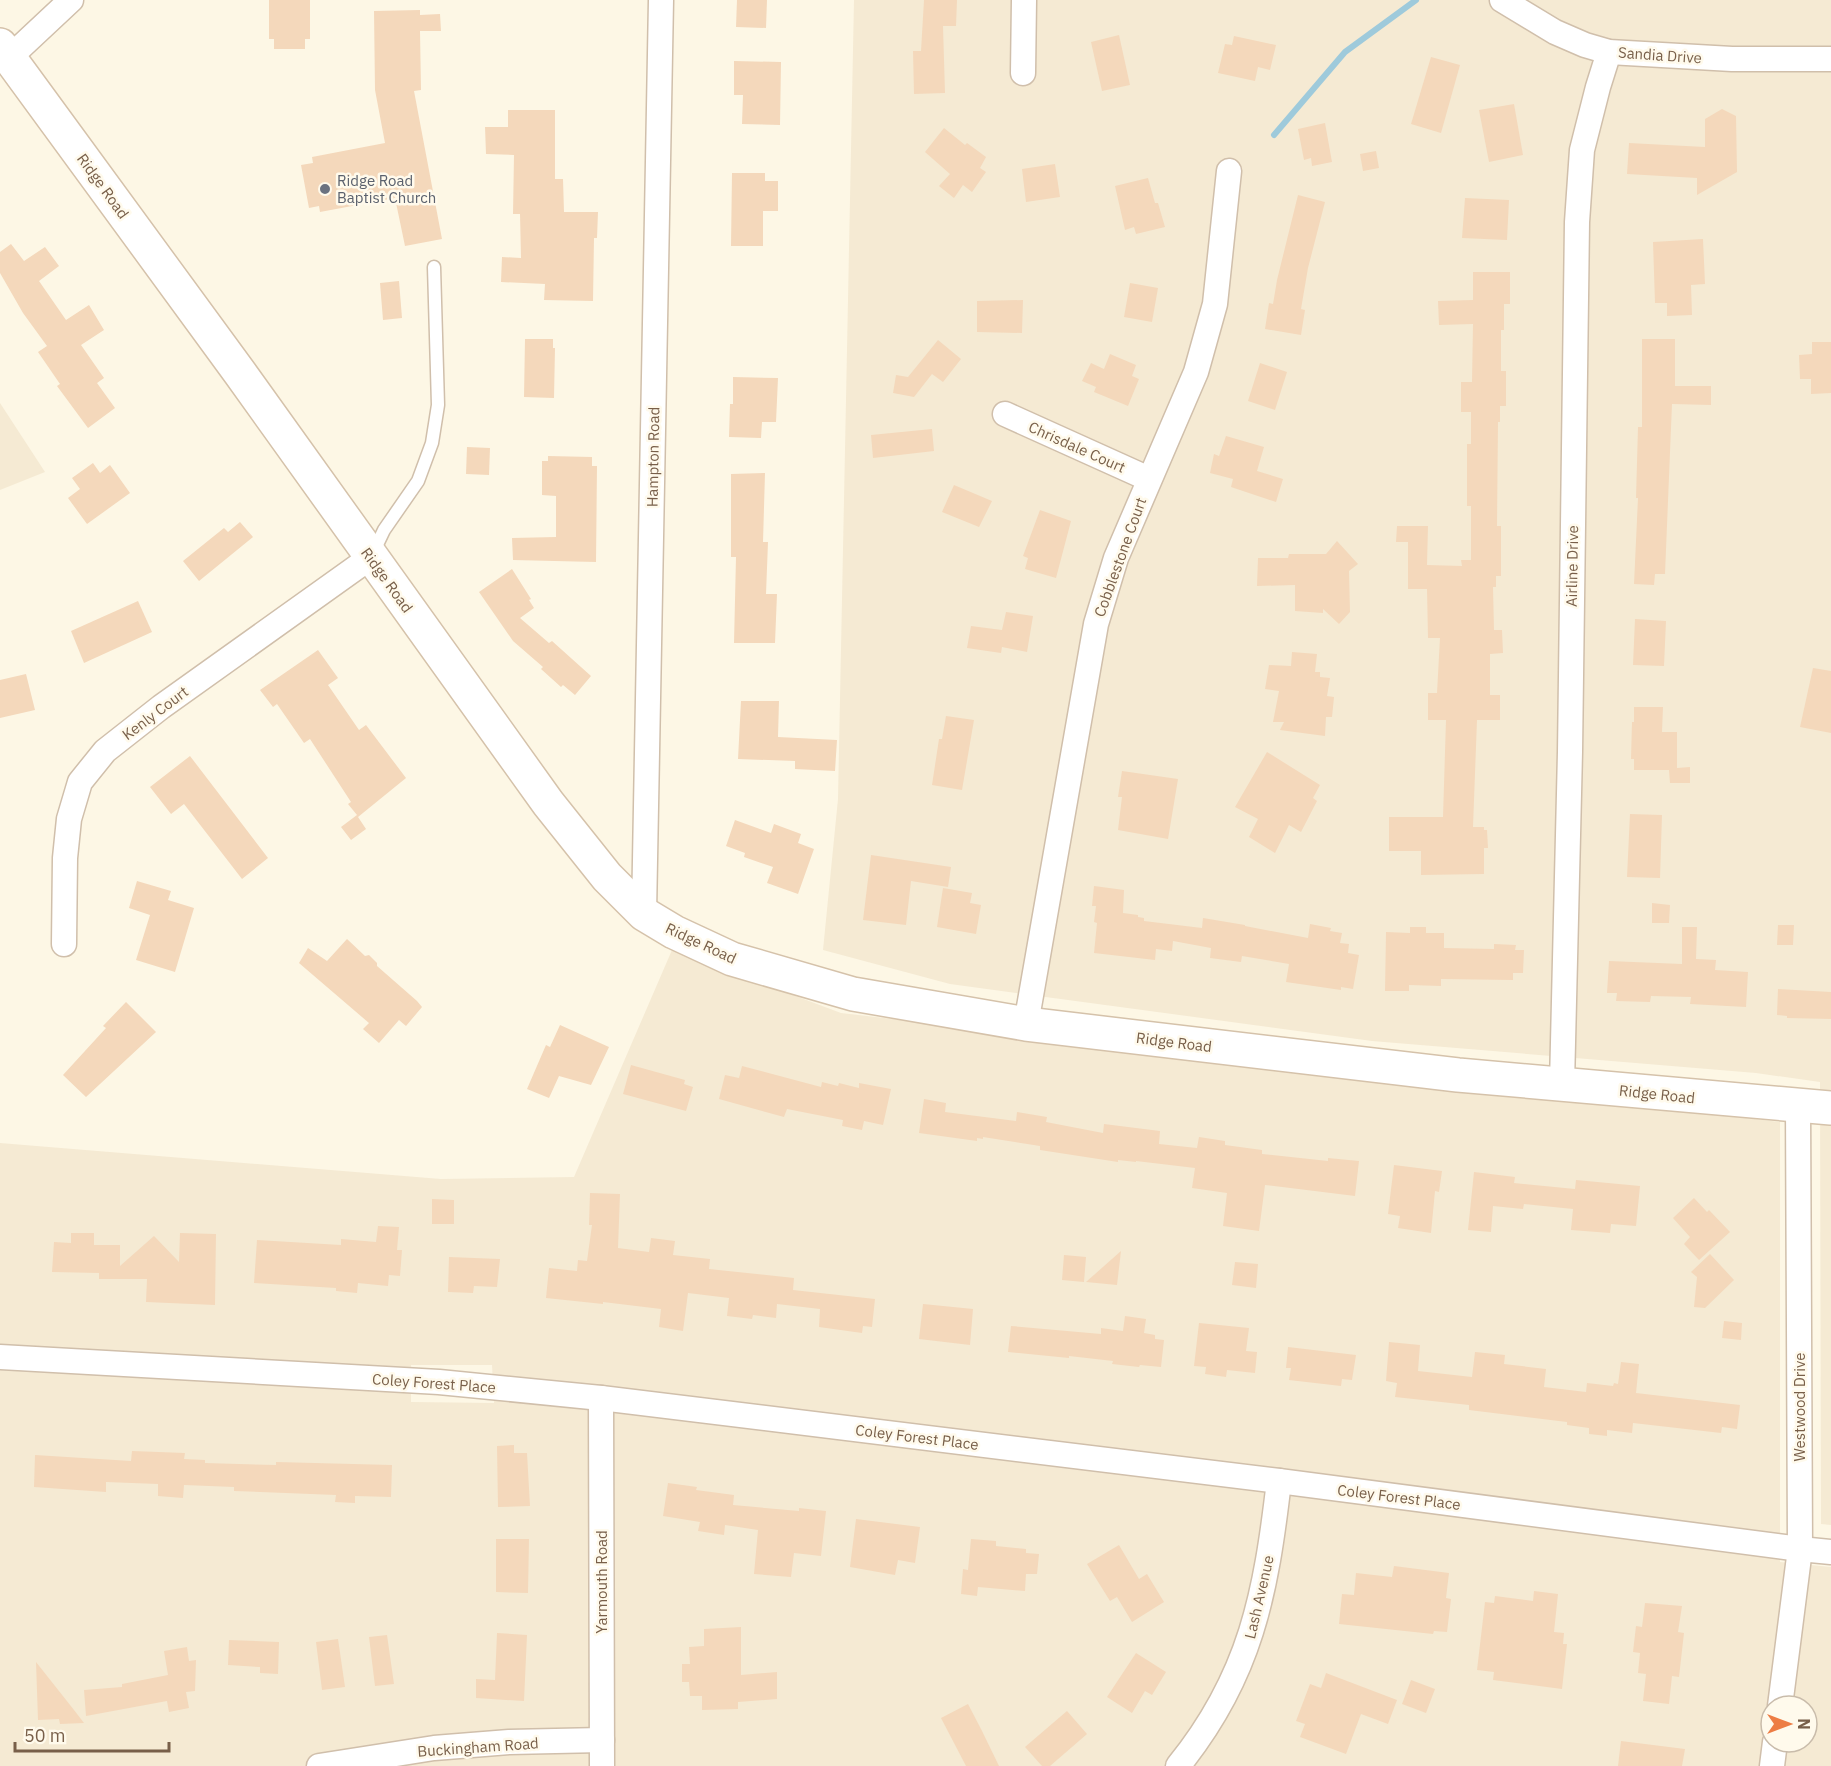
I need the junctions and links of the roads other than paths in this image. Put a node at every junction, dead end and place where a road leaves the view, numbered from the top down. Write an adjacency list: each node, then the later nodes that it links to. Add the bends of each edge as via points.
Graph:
1 (71, 0): 5 (street)
2 (661, 0): 14 (street, Hampton Road)
3 (1024, 0): 8 (street)
4 (1502, 0): 6 (street, Sandia Drive, via 1555,32)
5 (5, 51): 13 (street, Ridge Road)
6 (1609, 52): 7 (street, Sandia Drive, via 1732,59); 17 (street, Airline Drive, via 1582,150 1577,222)
7 (1831, 58)
8 (1023, 73)
9 (1229, 171): 12 (street, Cobblestone Court, via 1215,304 1205,344)
10 (434, 267): 13 (lane, via 438,405 432,443 418,481 384,530)
11 (1005, 414): 12 (street, Chrisdale Court)
12 (1149, 479): 16 (street, Cobblestone Court, via 1116,558 1096,624)
13 (371, 557): 14 (street, Ridge Road, via 548,804 607,877); 15 (street, Kenly Court, via 105,751 80,782 69,819 65,858)
14 (644, 914): 16 (street, Ridge Road, via 732,959 853,994)
15 (64, 944)
16 (1026, 1024): 17 (street, Ridge Road, via 1458,1076)
17 (1562, 1084): 18 (street, Ridge Road)
18 (1798, 1106): 19 (street, Ridge Road); 23 (street, Westwood Drive)
19 (1831, 1108)
20 (0, 1357): 21 (street, Coley Forest Place, via 439,1382)
21 (601, 1398): 22 (street, Coley Forest Place); 26 (street, Yarmouth Road)
22 (1279, 1481): 23 (street, Coley Forest Place); 29 (street, Lash Avenue, via 1265,1577 1245,1652 1216,1713)
23 (1800, 1549): 24 (street, Coley Forest Place); 25 (street, Westwood Drive)
24 (1831, 1552)
25 (1782, 1694)
26 (602, 1740): 27 (street, Buckingham Road, via 434,1748); 28 (street, Yarmouth Road)
27 (319, 1766)
28 (602, 1766)
29 (1178, 1766)

